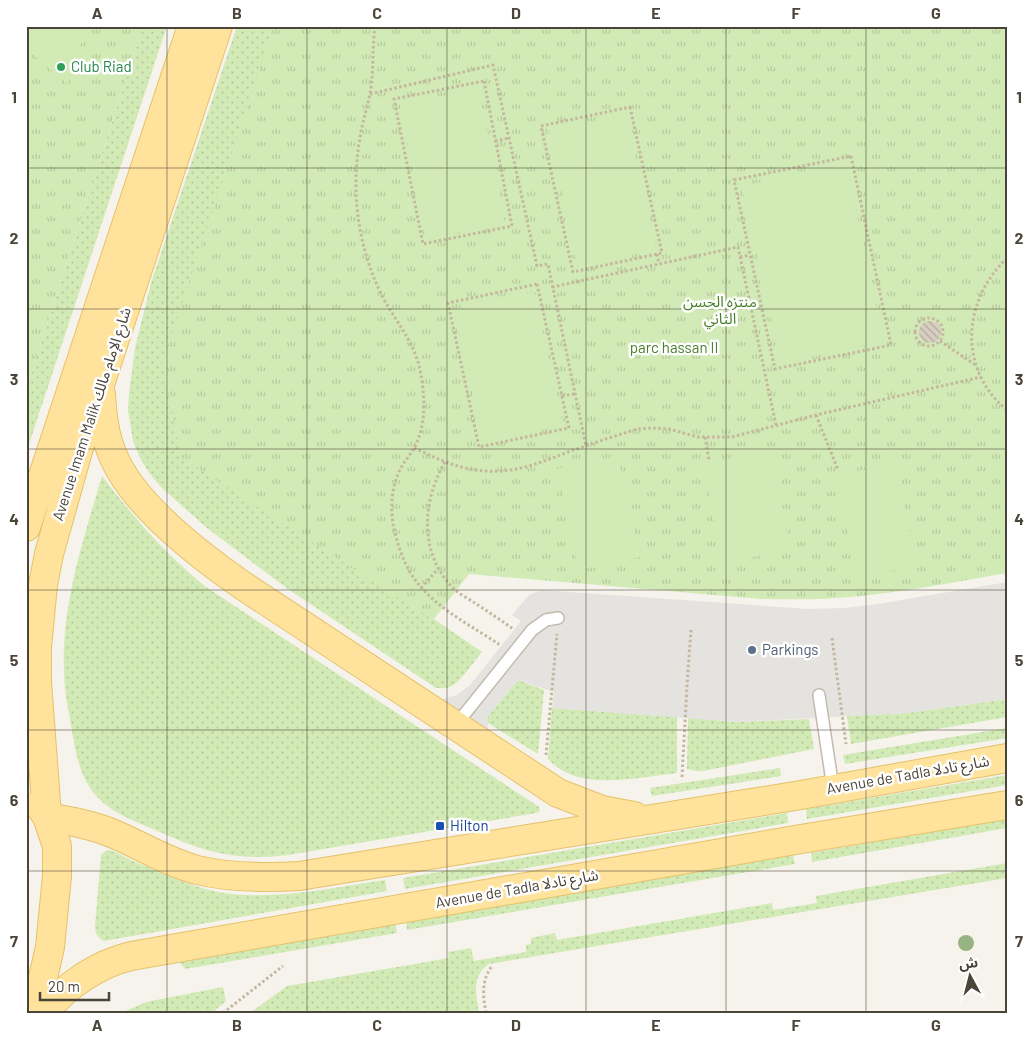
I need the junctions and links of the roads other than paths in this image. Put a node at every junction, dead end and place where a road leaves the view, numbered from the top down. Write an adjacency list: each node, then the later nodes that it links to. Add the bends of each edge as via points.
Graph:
1 (192, 26): 4 (main road, Avenue Imam Malik شارع الإمام مالك)
2 (218, 26): 3 (main road, Avenue Imam Malik شارع الإمام مالك)
3 (100, 384): 7 (main road, via 105,434 112,455 124,476 168,526 194,550 242,585); 12 (main road, Avenue Imam Malik شارع الإمام مالك, via 49,554 40,612 36,647 37,683)
4 (26, 527)
5 (558, 618): 7 (lane, via 538,624)
6 (819, 695): 9 (lane)
7 (455, 726): 13 (main road, via 558,793 602,810)
8 (1007, 758): 9 (main road, Avenue de Tadla شارع تادلا)
9 (833, 788): 13 (main road, Avenue de Tadla شارع تادلا)
10 (26, 791): 12 (main road)
11 (1007, 805): 15 (main road, Avenue de Tadla شارع تادلا, via 117,959 65,990)
12 (47, 816): 13 (main road, Avenue de Tadla شارع تادلا, via 114,834 164,859 197,870 265,878 299,876); 14 (main road, via 58,846 57,876 50,947)
13 (653, 820)
14 (35, 1013)
15 (44, 1013)

